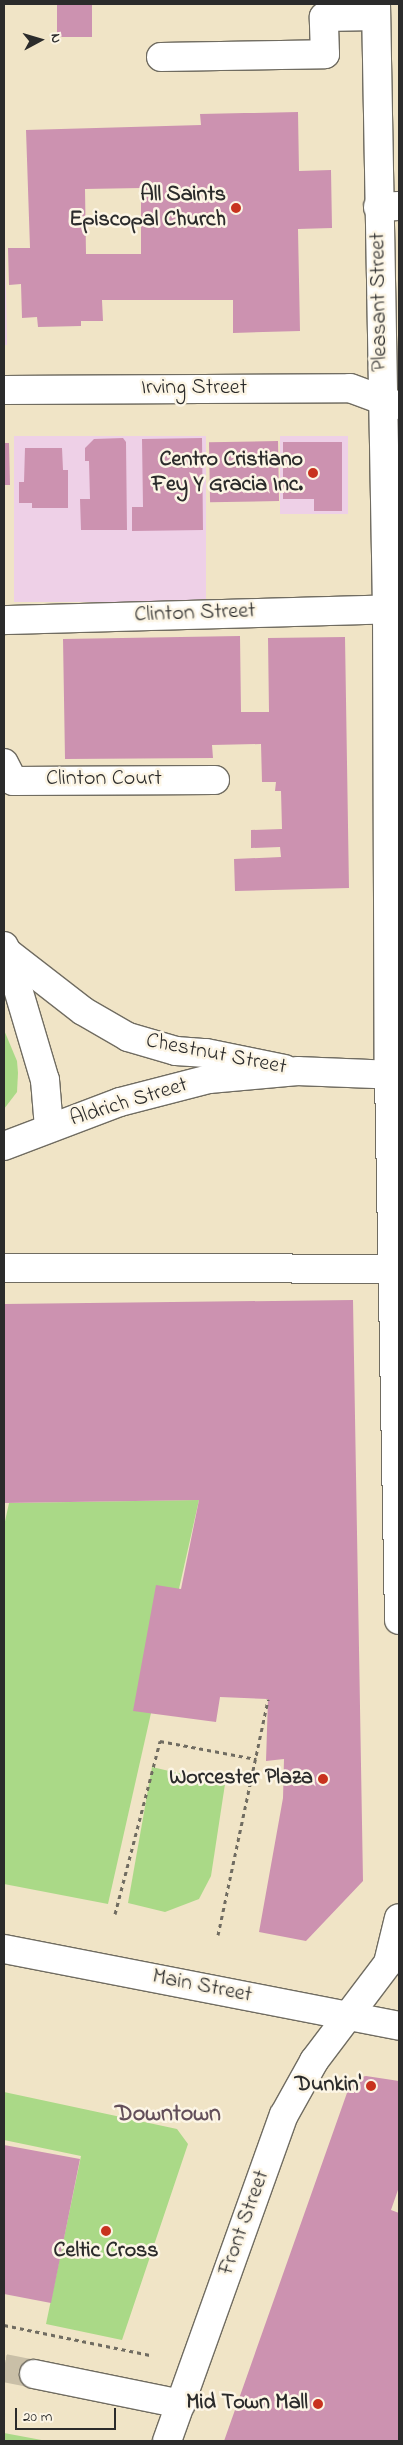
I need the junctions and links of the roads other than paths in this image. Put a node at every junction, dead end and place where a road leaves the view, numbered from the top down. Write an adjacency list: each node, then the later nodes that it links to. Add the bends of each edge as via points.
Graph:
1 (376, 10): 2 (main road, via 324,17 325,54); 3 (main road, Pleasant Street)
2 (162, 57)
3 (389, 207): 5 (main road, Pleasant Street)
4 (4, 390): 5 (main road, Irving Street, via 350,388)
5 (391, 402): 6 (main road, Pleasant Street)
6 (392, 504): 7 (main road, Pleasant Street)
7 (387, 609): 8 (main road, Clinton Street); 9 (main road, Pleasant Street)
8 (4, 620)
9 (393, 734): 12 (main road, Pleasant Street)
10 (4, 763): 11 (main road, Clinton Court, via 13,781)
11 (215, 780)
12 (393, 922): 15 (main road, Pleasant Street)
13 (5, 949): 14 (main road, Chestnut Street, via 83,1011 128,1037 176,1051 206,1053); 16 (main road, Aldrich Street, via 45,1080)
14 (298, 1071): 15 (main road, Chestnut Street); 16 (main road, Aldrich Street, via 209,1079 120,1102)
15 (394, 1075): 19 (main road, Pleasant Street)
16 (49, 1128): 17 (main road, Aldrich Street)
17 (4, 1146)
18 (4, 1268): 19 (main road)
19 (393, 1268): 20 (main road, Pleasant Street)
20 (399, 1620)
21 (399, 1918): 23 (main road, via 388,1963)
22 (4, 1949): 23 (main road, Main Street)
23 (347, 2016): 24 (main road, Main Street); 26 (main road, Front Street, via 314,2061 284,2115)
24 (399, 2026)
25 (34, 2374): 26 (main road)
26 (180, 2404): 27 (main road, Front Street)
27 (167, 2441)

